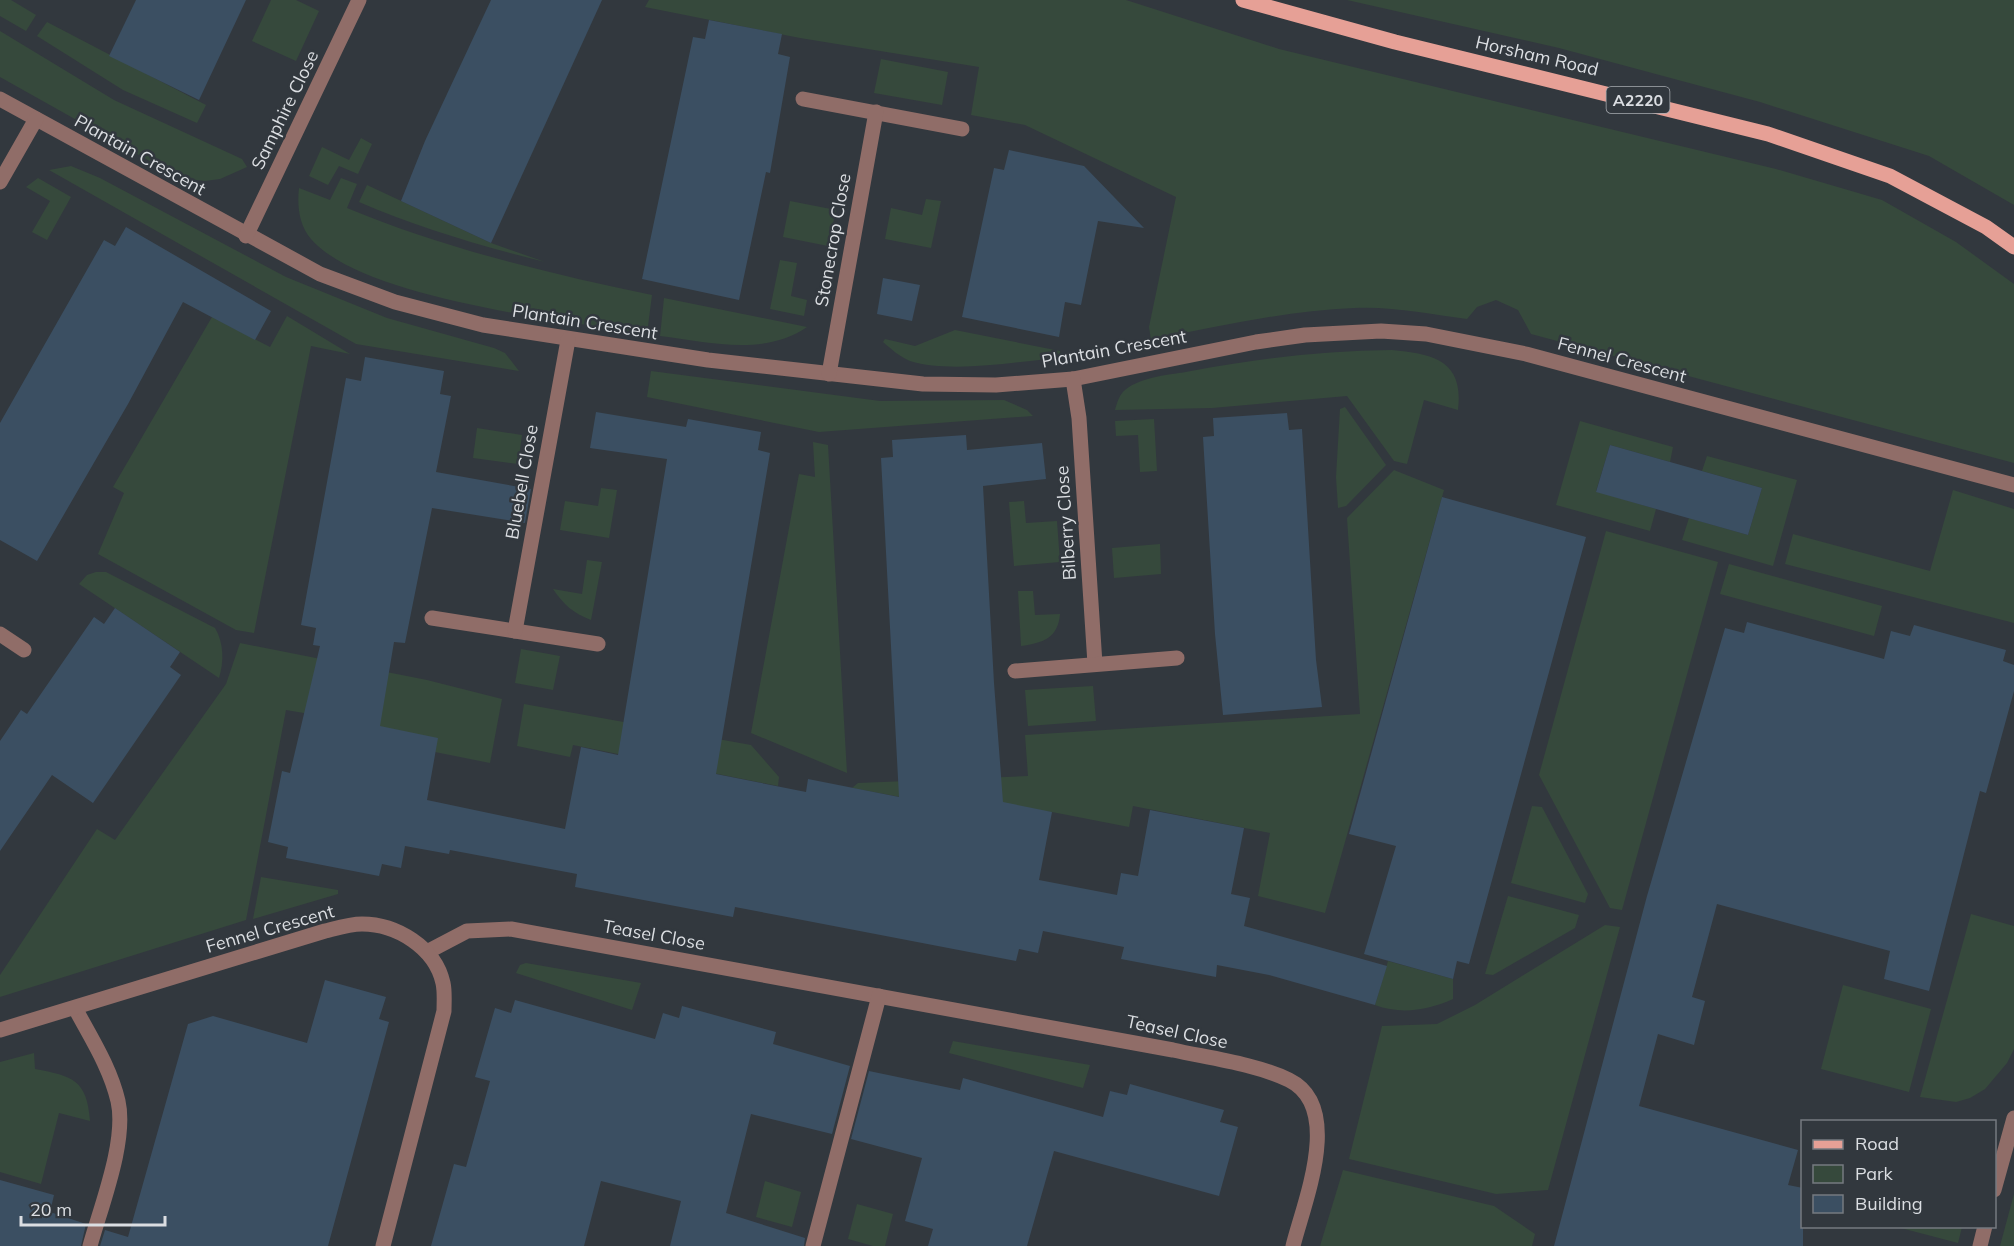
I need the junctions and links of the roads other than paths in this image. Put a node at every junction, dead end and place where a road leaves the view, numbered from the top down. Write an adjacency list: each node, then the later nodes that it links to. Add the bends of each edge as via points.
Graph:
1 (359, 0): 9 (street, Samphire Close)
2 (1243, 0): 10 (main road, Horsham Road / A2220, via 1395,42 1768,134 1890,176 1986,227)
3 (0, 99): 6 (street, Plantain Crescent)
4 (803, 99): 5 (street)
5 (876, 112): 7 (street); 13 (street, Stonecrop Close)
6 (36, 119): 8 (street); 9 (street, Plantain Crescent)
7 (962, 129)
8 (0, 182)
9 (246, 236): 11 (street, Plantain Crescent, via 320,274 395,302 483,325)
10 (2014, 247)
11 (568, 340): 13 (street, Plantain Crescent); 17 (street, Bluebell Close)
12 (1212, 351): 14 (street, Plantain Crescent); 15 (street, Fennel Crescent, via 1343,332 1426,334 1472,341)
13 (829, 374): 14 (street, Plantain Crescent, via 923,384 996,385)
14 (1072, 379): 22 (street, Bilberry Close, via 1079,418)
15 (2014, 485)
16 (432, 618): 17 (street)
17 (515, 631): 19 (street)
18 (0, 634): 20 (street)
19 (598, 644)
20 (24, 650)
21 (1177, 658): 22 (street)
22 (1095, 664): 23 (street)
23 (1015, 671)
24 (427, 952): 25 (street, Teasel Close, via 466,931 511,929); 26 (street, Fennel Crescent, via 405,934 385,926 361,924 325,931); 32 (street, Fennel Crescent, via 442,981 444,1011)
25 (879, 996): 33 (street); 34 (street, Teasel Close, via 1173,1050 1289,1080 1304,1090 1316,1110 1318,1130 1316,1158)
26 (75, 1008): 27 (street, Fennel Crescent); 31 (street, via 109,1071 118,1103 114,1155)
27 (0, 1030)
28 (2014, 1118): 29 (street)
29 (1996, 1186)
30 (1985, 1228): 35 (street)
31 (90, 1246)
32 (383, 1246)
33 (813, 1246)
34 (1293, 1246)
35 (1980, 1246)

